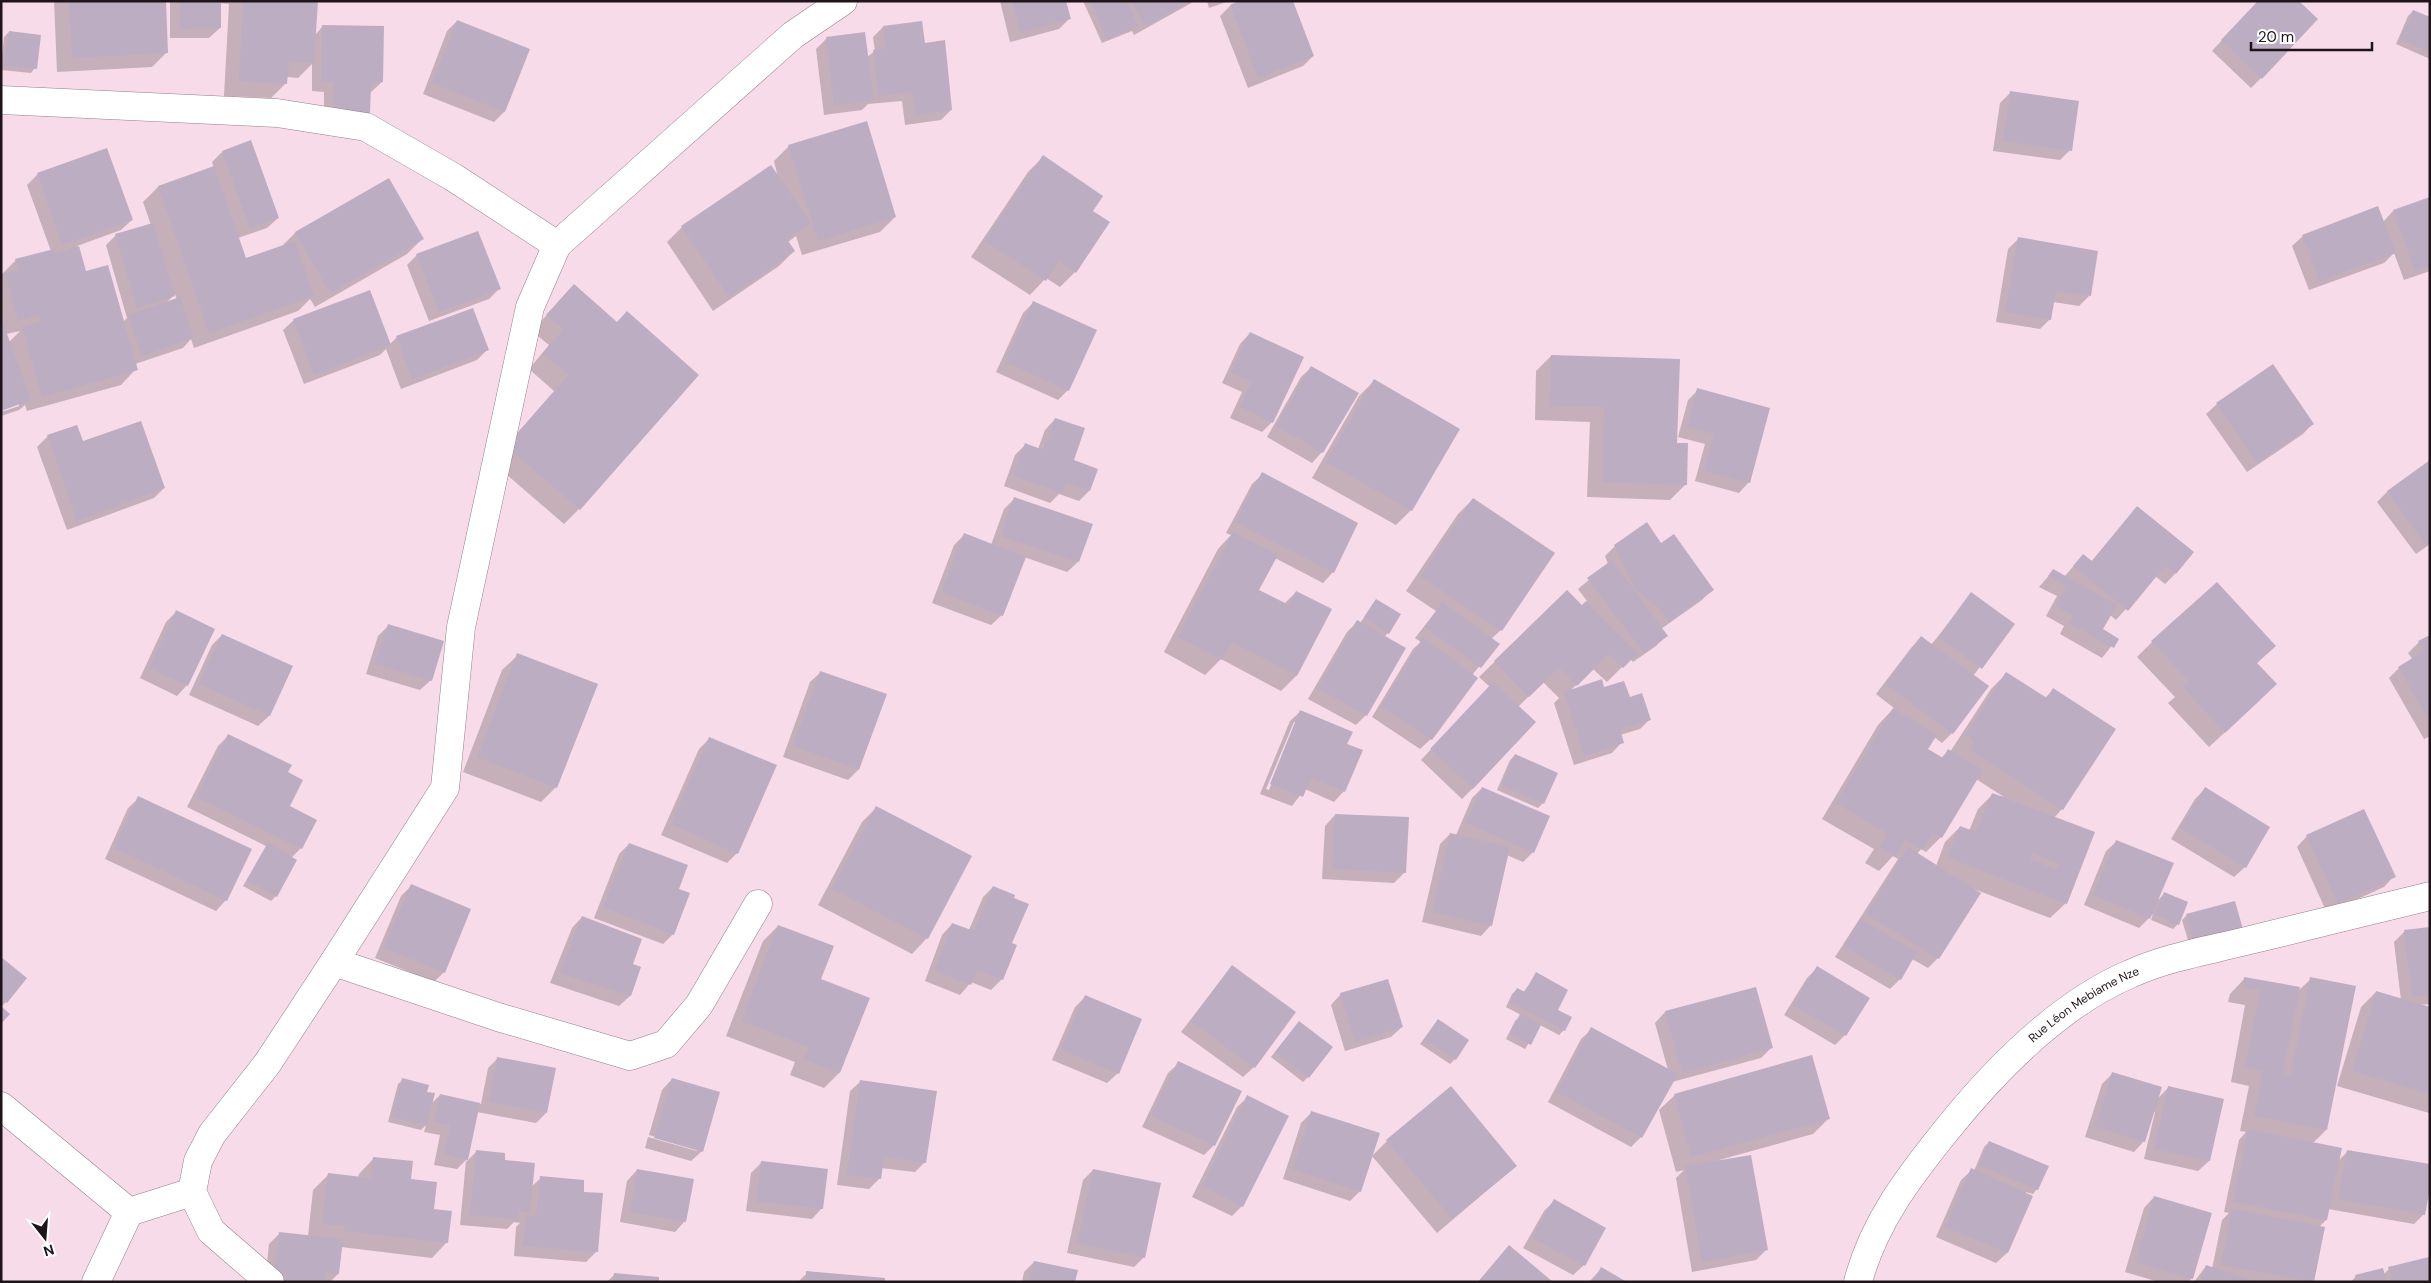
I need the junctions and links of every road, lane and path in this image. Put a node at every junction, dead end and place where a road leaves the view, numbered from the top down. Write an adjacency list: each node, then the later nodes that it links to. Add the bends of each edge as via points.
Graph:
1 (843, 1): 3 (street, via 793,35)
2 (1, 100): 3 (street, via 276,113 366,127 453,177)
3 (557, 245): 6 (street, via 530,307 461,627 445,788)
4 (2430, 896): 12 (street, Rue Léon Mebiame Nze, via 2184,957 2130,974 2079,1002 2034,1038 1980,1089 1924,1158 1877,1229)
5 (758, 904): 6 (street, via 699,1005 666,1044 630,1056 498,1017)
6 (334, 962): 8 (street, via 266,1064 212,1134 198,1161)
7 (1, 1106): 9 (street)
8 (192, 1192): 9 (street); 11 (street, via 211,1231)
9 (128, 1212): 10 (street)
10 (96, 1282)
11 (270, 1282)
12 (1858, 1282)

